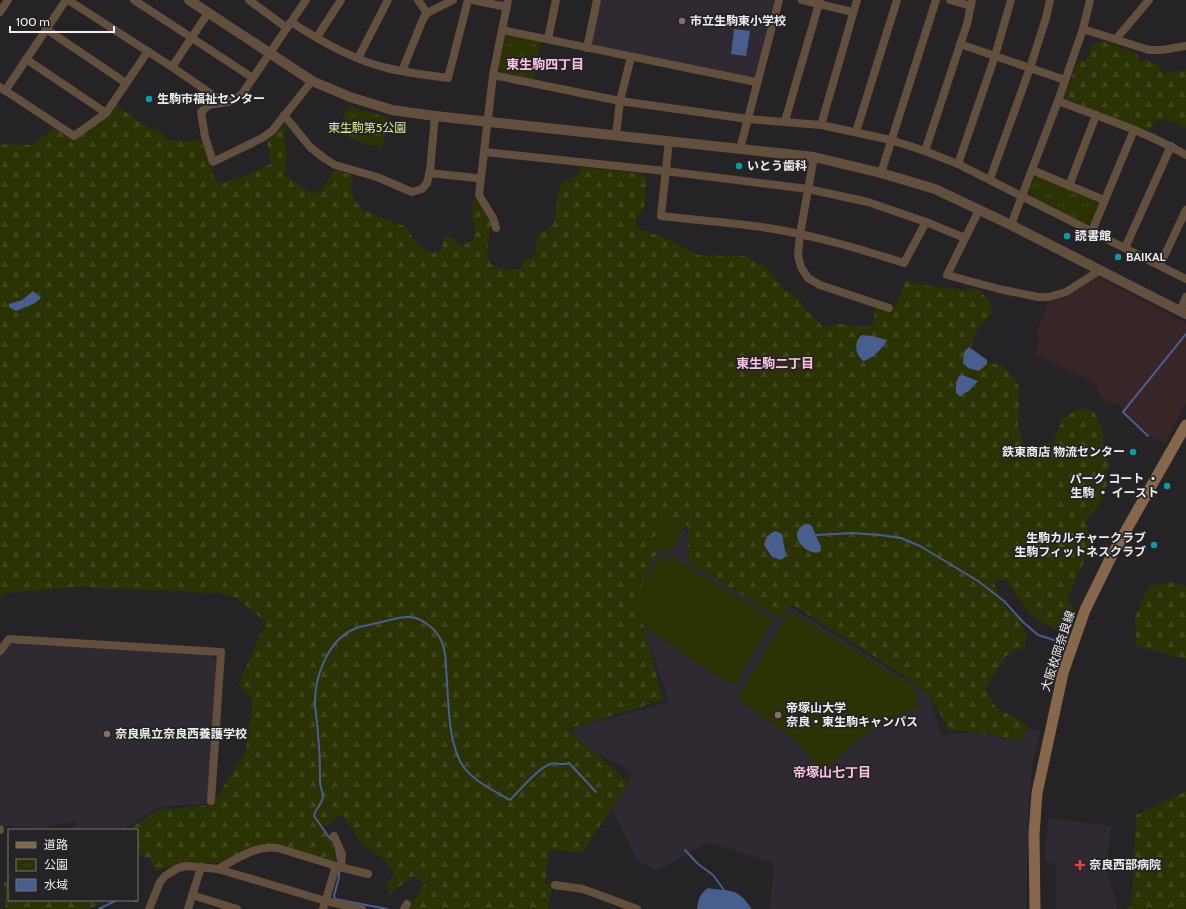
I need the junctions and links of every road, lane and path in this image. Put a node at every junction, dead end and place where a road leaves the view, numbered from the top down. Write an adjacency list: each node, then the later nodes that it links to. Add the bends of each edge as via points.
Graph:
1 (8, 0): 28 (street)
2 (67, 0): 33 (street); 43 (street)
3 (134, 0): 36 (street)
4 (189, 0): 30 (street)
5 (306, 0): 32 (street)
6 (340, 0): 37 (street)
7 (388, 0): 47 (street)
8 (418, 0): 31 (street)
9 (453, 0): 31 (street)
10 (468, 0): 51 (street, via 448,78)
11 (472, 0): 27 (street)
12 (556, 0): 38 (street)
13 (598, 0): 42 (street)
14 (779, 0): 56 (street)
15 (802, 0): 25 (street)
16 (857, 0): 29 (street)
17 (897, 0): 71 (street)
18 (936, 0): 73 (street)
19 (950, 0): 26 (street)
20 (1011, 0): 45 (street)
21 (1050, 0): 50 (street)
22 (1090, 0): 34 (street)
23 (1149, 0): 39 (street)
24 (252, 1): 32 (street)
25 (819, 2): 29 (street); 67 (street)
26 (972, 3): 40 (street)
27 (508, 4): 35 (street)
28 (0, 12)
29 (853, 12): 69 (street)
30 (208, 13): 36 (street); 44 (street)
31 (427, 13): 51 (street)
32 (289, 24): 37 (street); 44 (street)
33 (46, 29): 48 (street); 57 (street)
34 (1083, 29): 39 (street); 54 (street)
35 (502, 30): 38 (street); 52 (street)
36 (192, 37): 49 (street); 53 (street)
37 (317, 37): 47 (street)
38 (548, 39): 42 (street)
39 (1116, 39): 41 (street, via 1149,50)
40 (960, 44): 45 (street); 77 (street)
41 (1186, 46)
42 (587, 48): 46 (street)
43 (148, 51): 49 (street); 57 (street)
44 (269, 54): 53 (street); 55 (street)
45 (995, 56): 50 (street); 81 (street)
46 (631, 57): 56 (street); 59 (street)
47 (358, 58): 51 (street)
48 (26, 59): 58 (street); 62 (street)
49 (172, 67): 61 (street)
50 (1030, 68): 54 (street); 87 (street)
51 (402, 71)
52 (493, 75): 59 (street); 68 (street)
53 (253, 78): 61 (street, via 242,94 233,101)
54 (1065, 80): 60 (street)
55 (312, 81): 64 (street); 65 (street, via 350,97 392,110)
56 (756, 82): 66 (street)
57 (126, 83): 62 (street)
58 (3, 89): 62 (street, via 74,136)
59 (620, 101): 66 (street); 72 (street)
60 (1058, 101): 63 (street); 82 (street)
61 (223, 102): 64 (street, via 210,105 201,112 213,162 262,138 272,131)
62 (106, 112)
63 (1096, 115): 70 (street); 88 (street)
64 (284, 116): 84 (street, via 310,147 335,165 377,177 412,192 422,189 427,183)
65 (435, 116): 68 (street); 84 (street)
66 (748, 119): 67 (street); 76 (street)
67 (785, 121): 69 (street)
68 (488, 122): 72 (street); 78 (street)
69 (821, 125): 71 (street)
70 (1134, 130): 75 (street); 91 (street)
71 (856, 132): 73 (street)
72 (616, 135): 74 (street)
73 (891, 140): 77 (street); 85 (street)
74 (669, 141): 76 (street); 83 (street)
75 (1171, 146): 79 (street); 100 (street)
76 (740, 148): 80 (street)
77 (925, 151): 81 (street)
78 (484, 152): 83 (street); 96 (street, via 479,195)
79 (1186, 155)
80 (814, 157): 85 (street); 89 (street)
81 (958, 164): 87 (street)
82 (1032, 170): 88 (street); 90 (street)
83 (665, 171): 89 (street); 98 (street, via 661,216)
84 (429, 173): 86 (street)
85 (881, 173): 92 (street, via 935,189)
86 (476, 178)
87 (990, 179): 90 (street)
88 (1069, 186): 91 (street)
89 (808, 189): 94 (street, via 868,202); 98 (street)
90 (1022, 196): 95 (street); 97 (street)
91 (1104, 200): 97 (street)
92 (979, 210): 95 (street); 99 (street)
93 (1186, 210): 101 (street)
94 (926, 222): 98 (street, via 904,263); 99 (street)
95 (1011, 225): 102 (street)
96 (496, 228)
97 (1092, 231): 100 (street)
98 (800, 234): 105 (street, via 798,256 808,278 820,285)
99 (965, 238): 102 (street, via 946,276 999,289 1048,297 1066,292)
100 (1125, 248): 101 (street)
101 (1160, 265): 103 (street)
102 (1100, 270): 106 (street)
103 (1186, 279)
104 (1186, 297): 106 (street)
105 (889, 308)
106 (1183, 312)
107 (1186, 425): 123 (main road, 大阪枚岡奈良線, via 1112,555 1085,610 1063,673 1037,793 1034,834)
108 (0, 651): 109 (street, via 9,639 221,652)
109 (210, 801)
110 (334, 836): 112 (street, via 342,854)
111 (201, 867): 113 (street); 116 (street); 118 (street, via 187,866 171,871 160,882)
112 (338, 867): 113 (street, via 269,847 252,850); 114 (street); 117 (street)
113 (218, 869): 117 (street)
114 (368, 874)
115 (555, 884): 122 (street, via 583,889)
116 (192, 895): 119 (street); 120 (street)
117 (324, 905): 121 (street)
118 (148, 909)
119 (188, 909)
120 (237, 909)
121 (362, 909)
122 (637, 909)
123 (1035, 909)

